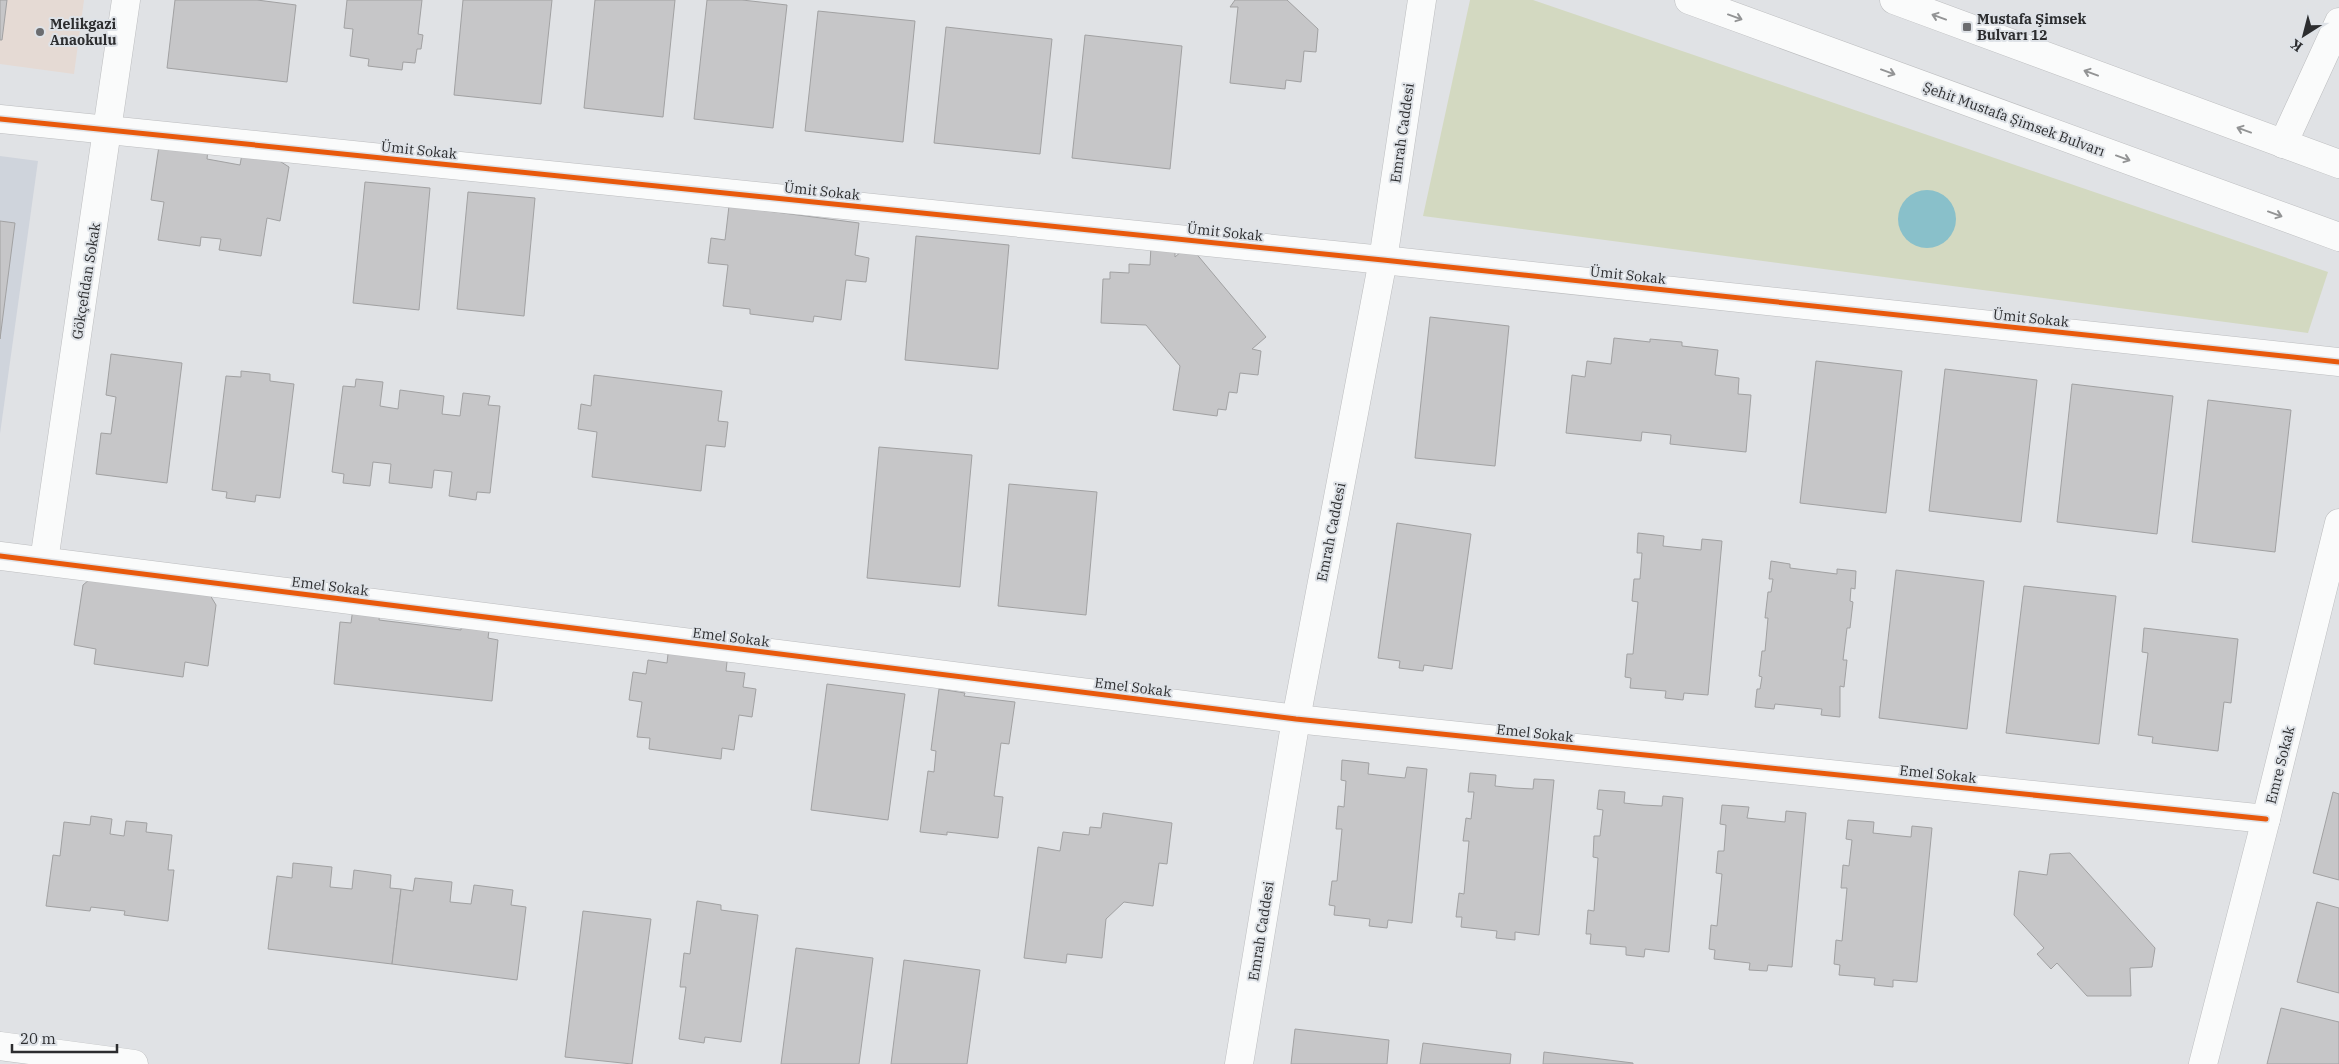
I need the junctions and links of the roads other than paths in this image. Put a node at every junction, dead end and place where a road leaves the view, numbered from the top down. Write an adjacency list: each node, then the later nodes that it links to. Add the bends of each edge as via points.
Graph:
1 (126, 0): 7 (street, Gökçefidan Sokak)
2 (1422, 0): 11 (street, Emrah Caddesi)
3 (1689, 0): 10 (street, Şehit Mustafa Şimsek Bulvarı, one-way to 10)
4 (1894, 0): 8 (street, one-way to 4)
5 (2339, 22): 8 (street)
6 (0, 119): 7 (street, Ümit Sokak)
7 (108, 129): 11 (street, Ümit Sokak); 15 (street, Gökçefidan Sokak)
8 (2283, 144): 9 (street)
9 (2339, 164)
10 (2339, 237)
11 (1384, 260): 12 (street, Ümit Sokak); 16 (street, Emrah Caddesi)
12 (2339, 362)
13 (2339, 523): 17 (street, Emre Sokak)
14 (0, 556): 15 (street, Emel Sokak)
15 (44, 561): 16 (street, Emel Sokak)
16 (1296, 719): 17 (street, Emel Sokak); 20 (street, Emrah Caddesi)
17 (2266, 819): 21 (street, Emre Sokak)
18 (0, 1046): 19 (street)
19 (134, 1064)
20 (1239, 1064)
21 (2202, 1064)

